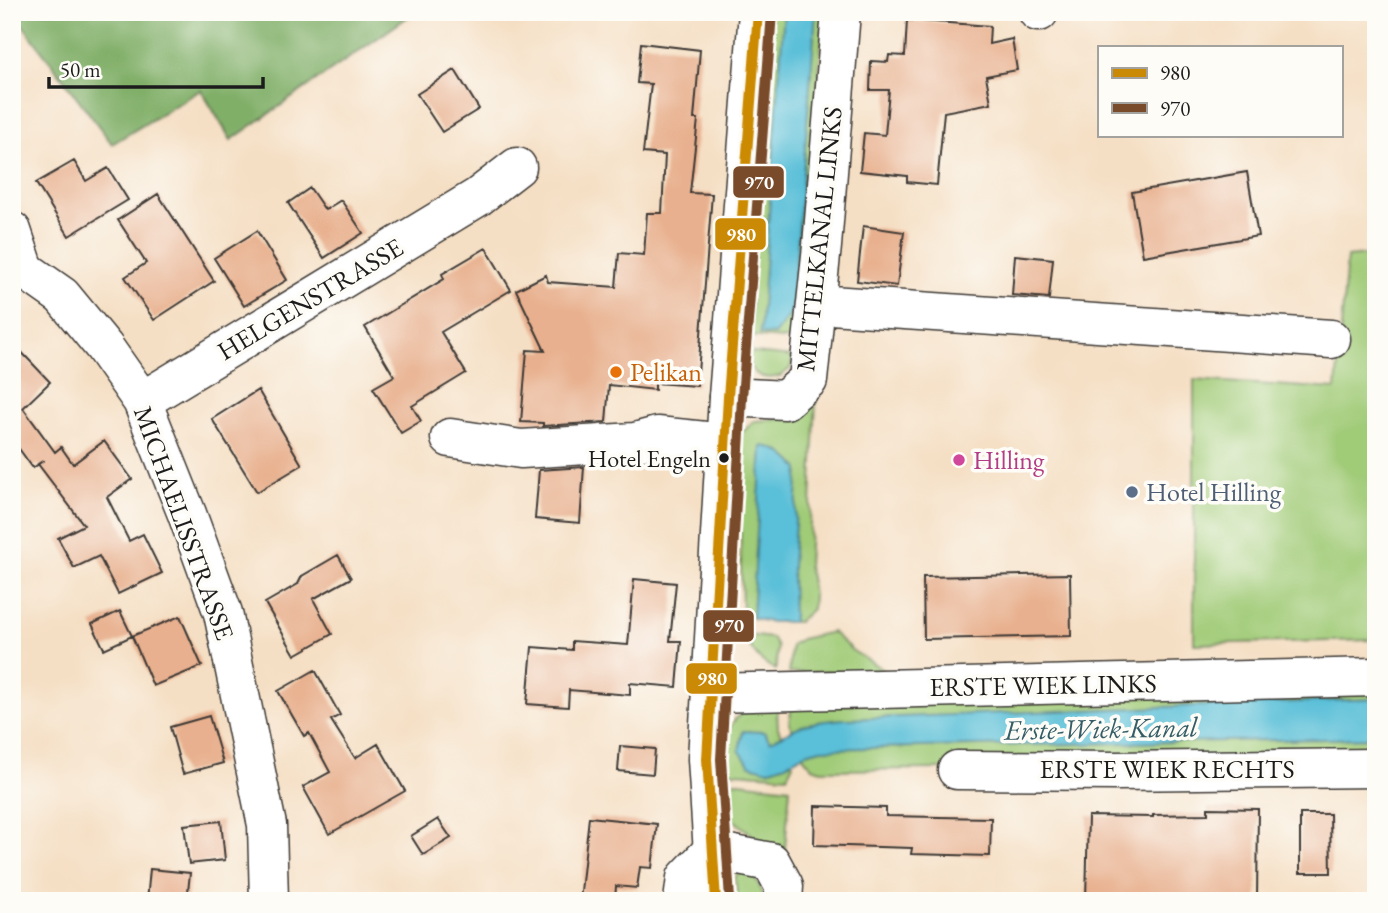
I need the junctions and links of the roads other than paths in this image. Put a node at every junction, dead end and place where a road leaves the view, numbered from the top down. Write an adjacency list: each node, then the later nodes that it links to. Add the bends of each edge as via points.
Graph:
1 (758, 12): 8 (street)
2 (841, 12): 6 (street, MITTELKANAL LINKS)
3 (517, 167): 9 (street, HELGENSTRASSE, via 478,197)
4 (12, 231): 5 (street, MICHAELISSTRASSE)
5 (19, 276): 9 (street, MICHAELISSTRASSE, via 62,296)
6 (816, 304): 7 (street); 8 (street, MITTELKANAL LINKS, via 808,380 785,400)
7 (1331, 339)
8 (728, 397): 11 (street)
9 (142, 401): 17 (street, MICHAELISSTRASSE, via 223,612 267,825)
10 (450, 438): 11 (street, via 521,449 635,442 657,436)
11 (725, 443): 13 (street)
12 (1376, 677): 13 (street, ERSTE WIEK LINKS)
13 (710, 693): 16 (street, via 707,759)
14 (1376, 768): 15 (street, ERSTE WIEK RECHTS)
15 (957, 770)
16 (712, 851): 18 (street, via 686,878); 19 (street); 20 (street, via 771,862 784,886)
17 (269, 901)
18 (683, 901)
19 (716, 901)
20 (783, 901)

